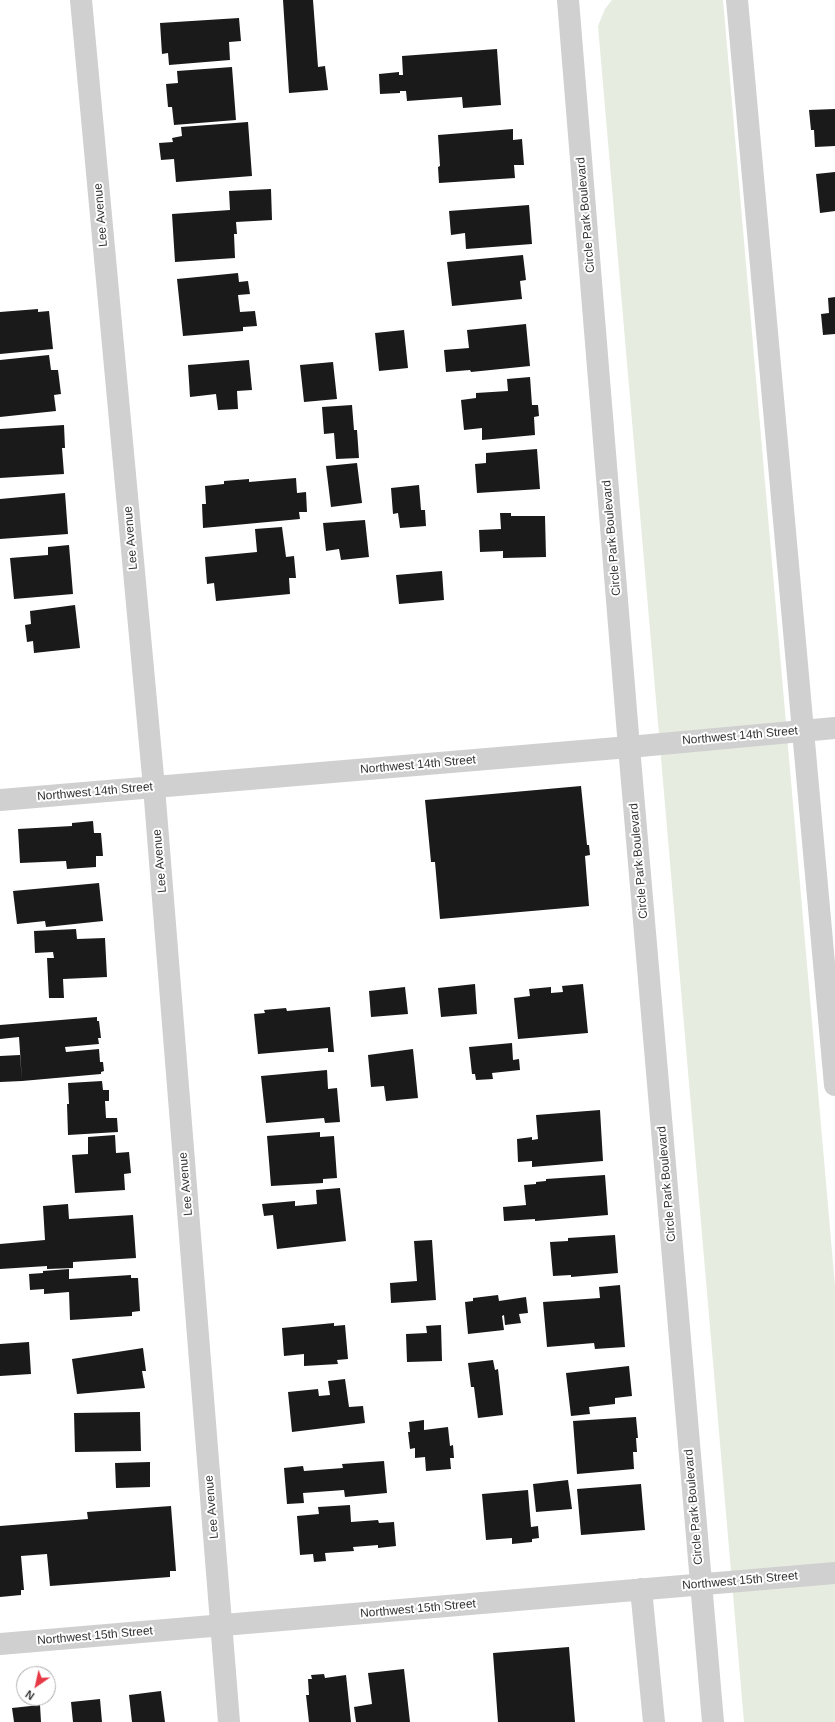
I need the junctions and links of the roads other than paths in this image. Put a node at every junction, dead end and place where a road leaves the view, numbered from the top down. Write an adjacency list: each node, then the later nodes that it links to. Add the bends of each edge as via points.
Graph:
1 (81, 0): 7 (street, Lee Avenue)
2 (568, 0): 6 (street, Circle Park Boulevard)
3 (737, 0): 5 (street)
4 (835, 728): 5 (street, Northwest 14th Street)
5 (803, 730): 6 (street, Northwest 14th Street); 9 (street)
6 (629, 747): 7 (street, Northwest 14th Street); 12 (street, Circle Park Boulevard)
7 (154, 787): 8 (street, Northwest 14th Street); 14 (street, Lee Avenue)
8 (0, 800)
9 (832, 1022): 10 (street)
10 (835, 1085)
11 (835, 1573): 12 (street, Northwest 15th Street)
12 (701, 1584): 13 (street, Northwest 15th Street); 18 (street, Circle Park Boulevard)
13 (642, 1590): 14 (street, Northwest 15th Street); 17 (street)
14 (222, 1625): 15 (street, Northwest 15th Street); 16 (street, Lee Avenue)
15 (0, 1644)
16 (229, 1722)
17 (654, 1722)
18 (713, 1722)

